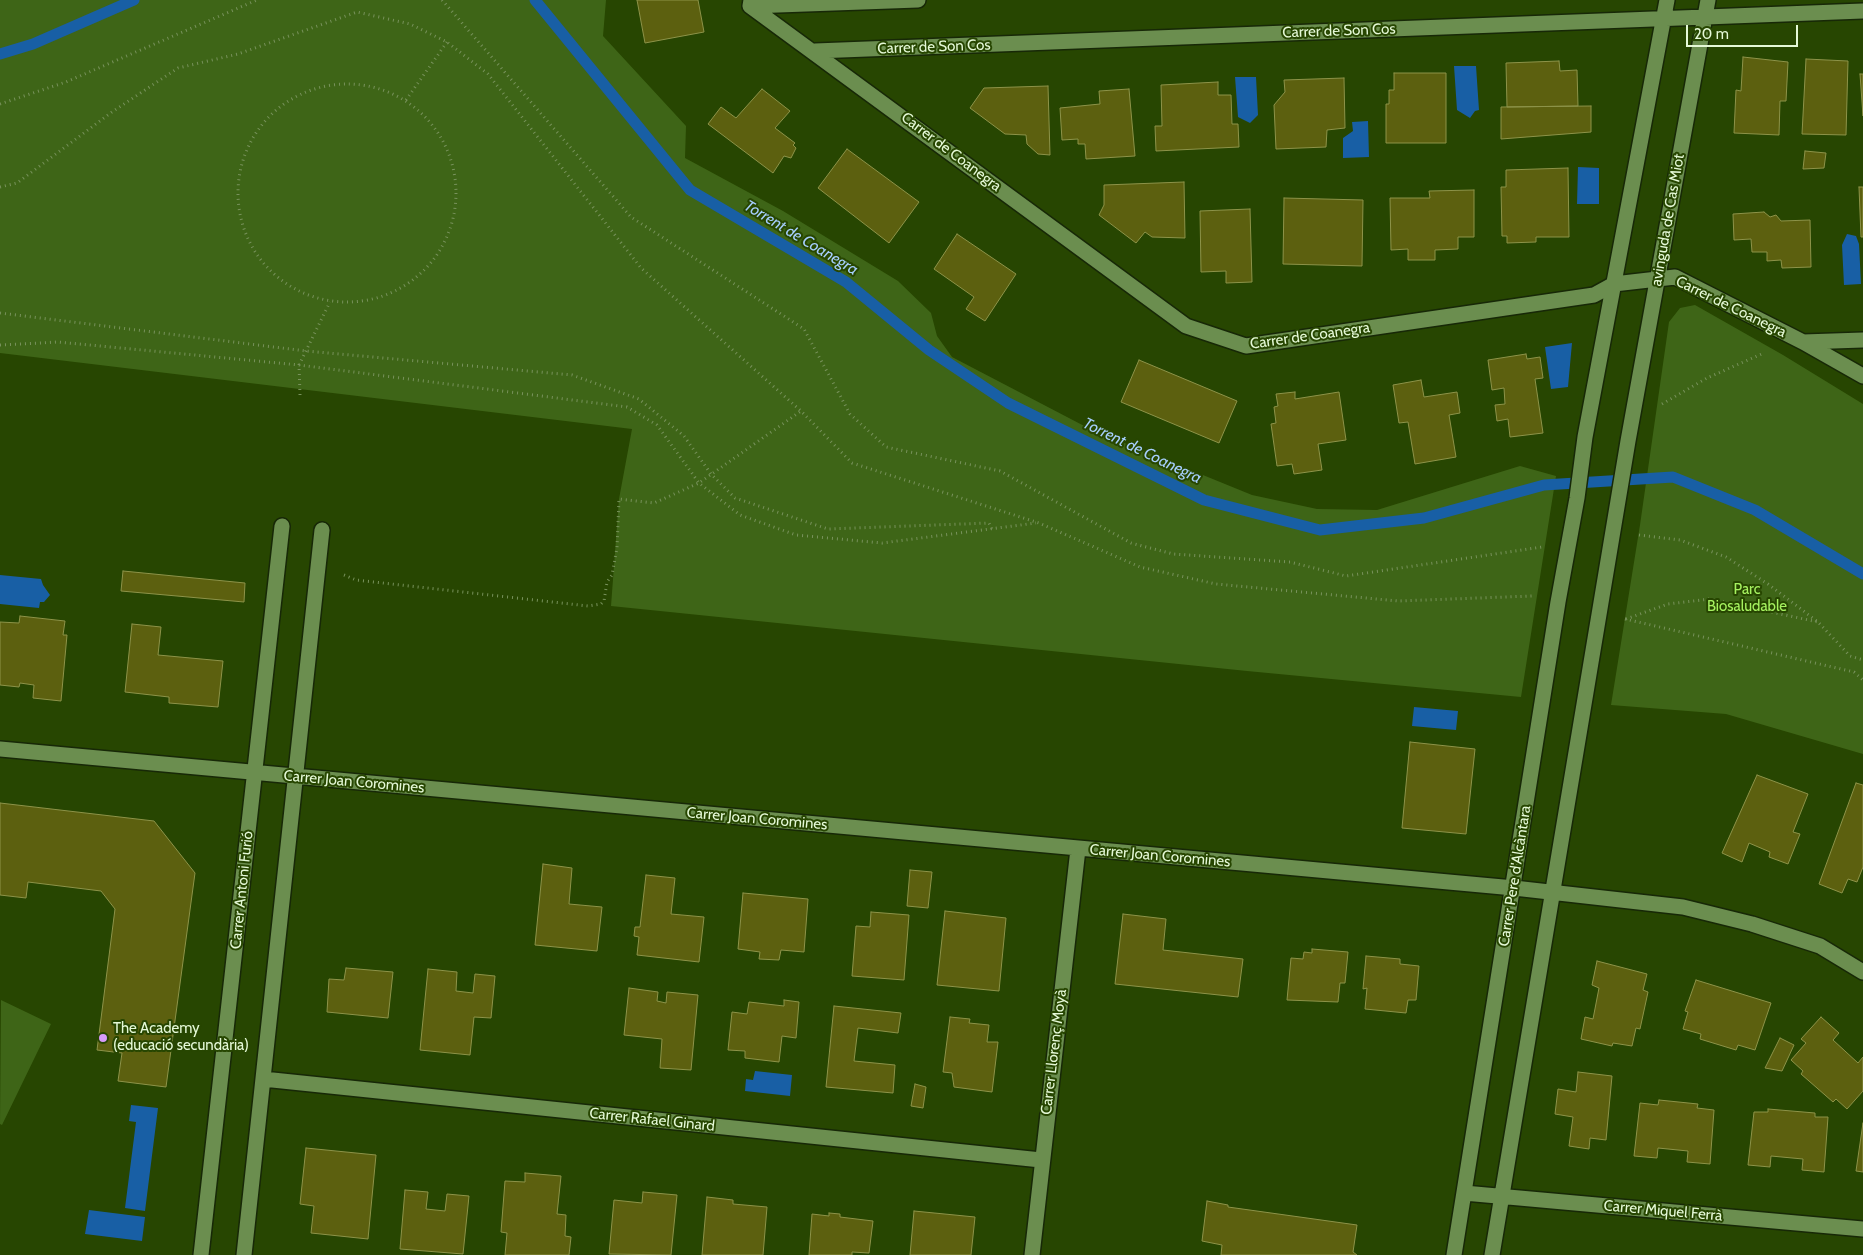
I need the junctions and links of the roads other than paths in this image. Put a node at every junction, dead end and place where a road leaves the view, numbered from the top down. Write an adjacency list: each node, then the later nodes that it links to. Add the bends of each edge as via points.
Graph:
1 (918, 0): 4 (street)
2 (1667, 0): 7 (street)
3 (1708, 0): 6 (street, avinguda de Cas Miot)
4 (751, 3): 8 (street, Carrer de Coanegra)
5 (1863, 11): 6 (street, Carrer de Son Cos)
6 (1705, 18): 7 (street, Carrer de Son Cos); 9 (street, avinguda de Cas Miot)
7 (1664, 19): 8 (street, Carrer de Son Cos); 10 (street)
8 (815, 51): 10 (street, Carrer de Coanegra, via 1186,326 1246,346 1594,295)
9 (1658, 279): 10 (street, Carrer de Coanegra); 11 (street, Carrer de Coanegra, via 1675,277); 21 (street, avinguda de Cas Miot)
10 (1614, 284): 20 (street, Carrer Pere d'Alcàntara, via 1558,602)
11 (1800, 340): 12 (street); 13 (street, Carrer de Coanegra)
12 (1863, 340)
13 (1863, 376)
14 (282, 526): 17 (street, Carrer Antoni Furió)
15 (322, 530): 18 (street)
16 (0, 749): 17 (street, Carrer Joan Coromines)
17 (255, 773): 18 (street, Carrer Joan Coromines); 28 (street, Carrer Antoni Furió)
18 (295, 777): 19 (street, Carrer Joan Coromines); 23 (street)
19 (1078, 849): 20 (street, Carrer Joan Coromines); 24 (street, Carrer Llorenç Moyà)
20 (1514, 888): 21 (street, Carrer Joan Coromines); 25 (street, Carrer Pere d'Alcàntara)
21 (1552, 892): 22 (street, Carrer Joan Coromines, via 1683,907 1752,924 1820,946); 26 (street, avinguda de Cas Miot)
22 (1863, 972)
23 (263, 1079): 24 (street, Carrer Rafael Ginard); 29 (street)
24 (1041, 1160): 30 (street, Carrer Llorenç Moyà)
25 (1464, 1193): 26 (street, Carrer Miquel Ferrà); 31 (street, Carrer Pere d'Alcàntara)
26 (1501, 1197): 27 (street, Carrer Miquel Ferrà); 32 (street, avinguda de Cas Miot)
27 (1863, 1229)
28 (201, 1255)
29 (244, 1255)
30 (1032, 1255)
31 (1454, 1255)
32 (1492, 1255)

